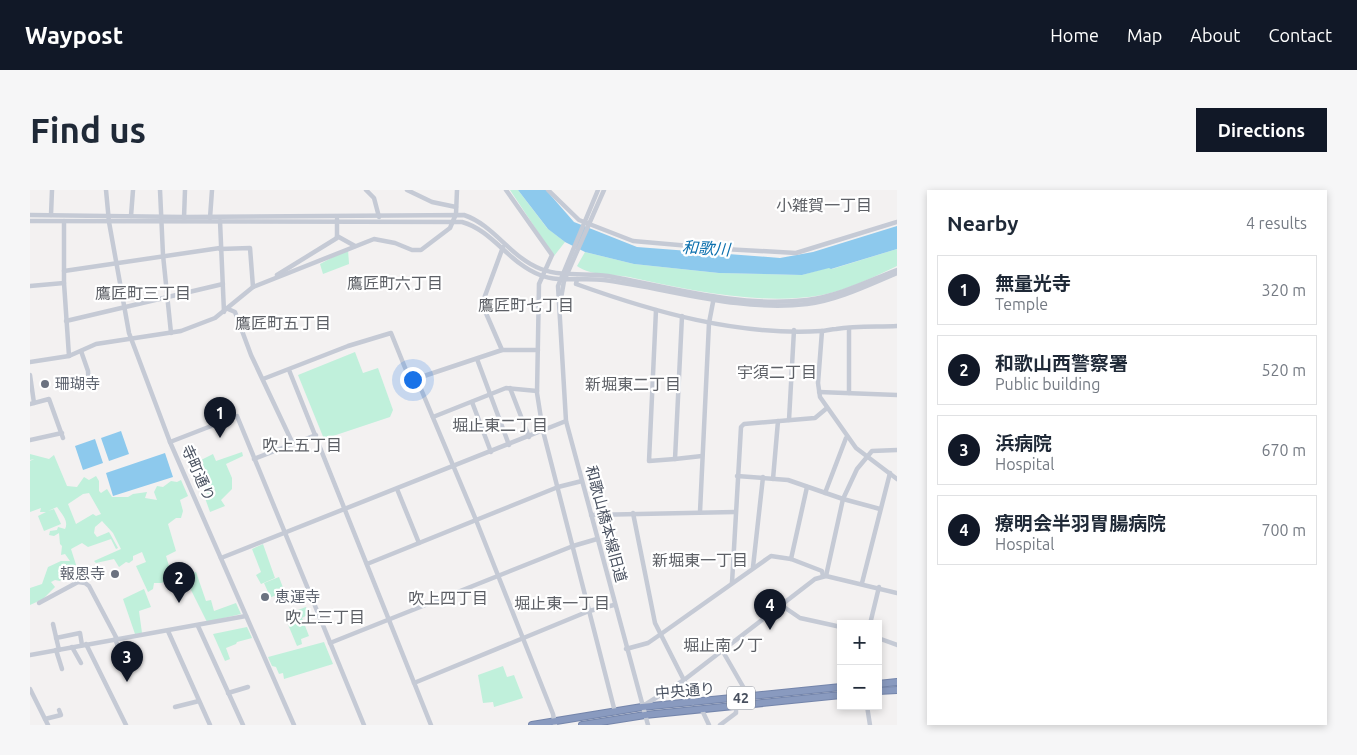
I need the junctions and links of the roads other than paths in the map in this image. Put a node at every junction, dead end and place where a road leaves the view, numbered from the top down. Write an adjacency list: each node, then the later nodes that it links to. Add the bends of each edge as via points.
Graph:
1 (52, 190): 17 (street)
2 (106, 190): 21 (street, 寺町通り)
3 (134, 190): 19 (street)
4 (160, 190): 22 (street)
5 (185, 190): 26 (street)
6 (212, 190): 23 (street)
7 (366, 190): 20 (street, via 374,198)
8 (407, 190): 14 (street, via 432,202)
9 (458, 190): 14 (street)
10 (506, 190): 39 (street, via 552,255)
11 (548, 190): 31 (street, via 574,217)
12 (598, 190): 31 (street, 和歌山橋本線旧道)
13 (604, 190): 31 (street, 和歌山橋本線旧道)
14 (456, 207): 15 (street)
15 (456, 214): 20 (street); 28 (street); 33 (street, via 477,220)
16 (30, 215): 17 (street)
17 (51, 215): 21 (street)
18 (337, 215): 20 (street); 24 (street); 29 (street)
19 (131, 216): 21 (street); 22 (street)
20 (380, 218): 28 (street); 29 (street)
21 (109, 219): 22 (street); 27 (street); 38 (street, 寺町通り)
22 (161, 219): 26 (street); 37 (street)
23 (210, 219): 24 (street); 26 (street)
24 (220, 219): 29 (street); 35 (street)
25 (30, 220): 27 (street)
26 (184, 220)
27 (64, 221): 41 (street)
28 (454, 221): 34 (street, via 450,228 421,250 374,240); 36 (street, via 473,226)
29 (338, 222): 32 (street)
30 (897, 222): 31 (street, via 796,253 633,241)
31 (586, 224): 45 (street, 和歌山橋本線旧道)
32 (337, 236): 34 (street); 43 (street)
33 (506, 244): 36 (street); 39 (street)
34 (356, 246): 43 (street)
35 (220, 249): 37 (street); 48 (street); 50 (street, via 250,248)
36 (502, 249): 44 (street); 65 (street, via 482,304)
37 (162, 255): 38 (street); 51 (street)
38 (116, 264): 41 (street); 53 (street, 寺町通り)
39 (544, 270): 44 (street); 45 (street)
40 (897, 270): 52 (street, via 835,294 808,300)
41 (64, 271): 47 (street)
42 (897, 273): 52 (street, via 836,298 808,304 758,304)
43 (276, 276): 50 (street)
44 (541, 276): 45 (street); 66 (street)
45 (563, 276): 46 (street); 52 (street, via 605,276); 88 (street, 和歌山橋本線旧道, via 560,337)
46 (577, 278): 52 (street, via 602,279); 55 (street, via 576,284)
47 (64, 284): 49 (street); 57 (street)
48 (223, 284): 51 (street); 54 (street)
49 (30, 286)
50 (253, 287): 54 (street)
51 (167, 296): 53 (street); 63 (street)
52 (714, 298): 58 (street)
53 (123, 307): 57 (street); 64 (street, 寺町通り)
54 (226, 310): 63 (street, via 215,318); 73 (street, via 235,312)
55 (656, 310): 56 (street); 102 (street, via 650,461)
56 (682, 316): 58 (street); 102 (street)
57 (66, 321): 68 (street)
58 (710, 323): 61 (street); 99 (street)
59 (897, 326): 60 (street)
60 (849, 328): 62 (street); 79 (street)
61 (794, 330): 62 (street); 87 (street)
62 (822, 331): 78 (street)
63 (171, 332): 64 (street)
64 (131, 339): 67 (street, via 96,344); 94 (street, 寺町通り)
65 (502, 350): 66 (street); 69 (street)
66 (538, 350): 77 (street)
67 (81, 351): 68 (street); 75 (street)
68 (69, 356): 70 (street)
69 (477, 359): 74 (street); 80 (street)
70 (30, 362)
71 (289, 370): 73 (street); 74 (street, via 391,333 410,380); 90 (street)
72 (30, 375): 83 (street)
73 (263, 379): 95 (street)
74 (418, 380): 85 (street)
75 (89, 387)
76 (510, 388): 77 (street); 80 (street); 91 (street)
77 (537, 391): 89 (street)
78 (818, 392): 79 (street); 84 (street)
79 (849, 393): 81 (street)
80 (491, 395): 82 (street); 96 (street)
81 (897, 395)
82 (472, 402): 85 (street); 98 (street)
83 (32, 404): 93 (street, via 49,400 62,436)
84 (827, 408): 87 (street, via 814,418); 92 (street)
85 (432, 417): 103 (street)
86 (778, 420): 87 (street); 105 (street, via 741,427); 107 (street)
87 (789, 420)
88 (566, 421): 89 (street); 109 (street, 和歌山橋本線旧道)
89 (543, 431): 91 (street); 111 (street)
90 (316, 435): 95 (street); 116 (street)
91 (529, 437): 96 (street)
92 (846, 438): 100 (street); 113 (street)
93 (30, 440)
94 (170, 442): 101 (street, via 237,416); 126 (street, 寺町通り)
95 (293, 444): 101 (street)
96 (509, 445): 98 (street)
97 (897, 450): 100 (street, via 872,451)
98 (491, 452): 103 (street)
99 (702, 456): 102 (street); 117 (street)
100 (868, 457): 104 (street); 114 (street, via 857,469)
101 (254, 459): 122 (street)
102 (675, 459)
103 (453, 467): 112 (street); 121 (street)
104 (890, 473): 108 (street); 115 (street)
105 (737, 476): 106 (street); 118 (street)
106 (763, 478): 107 (street); 129 (street)
107 (773, 479): 110 (street)
108 (897, 479)
109 (582, 481): 111 (street); 120 (street, 和歌山橋本線旧道)
110 (807, 487): 113 (street); 127 (street)
111 (558, 488): 121 (street); 125 (street)
112 (397, 489): 116 (street); 124 (street)
113 (825, 493): 114 (street)
114 (843, 499): 115 (street); 131 (street)
115 (880, 508): 133 (street)
116 (346, 509): 122 (street); 128 (street)
117 (700, 512): 118 (street); 119 (street)
118 (735, 512): 132 (street)
119 (633, 513): 120 (street); 147 (street, via 655,623)
120 (591, 515): 123 (street, 和歌山橋本線旧道)
121 (476, 520): 124 (street); 130 (street)
122 (286, 533): 126 (street); 152 (street)
123 (597, 539): 125 (street); 137 (street, 和歌山橋本線旧道)
124 (419, 543): 128 (street)
125 (573, 546): 130 (street); 139 (street)
126 (221, 558): 140 (street, 寺町通り)
127 (791, 559): 129 (street, via 771,556); 131 (street, via 822,571)
128 (367, 564): 141 (street)
129 (753, 567): 132 (street)
130 (497, 575): 141 (street); 149 (street)
131 (824, 576): 133 (street); 138 (street, via 806,584)
132 (732, 583): 147 (street)
133 (862, 583): 134 (street)
134 (879, 587): 135 (street); 142 (street)
135 (897, 593)
136 (39, 603): 150 (street, via 78,582 85,583)
137 (614, 605): 139 (street); 156 (street, 和歌山橋本線旧道)
138 (781, 605): 145 (street, via 800,618); 158 (street)
139 (590, 612): 149 (street); 183 (street)
140 (246, 616): 144 (street); 192 (street, 寺町通り)
141 (389, 620): 152 (street); 165 (street)
142 (871, 620)
143 (53, 624): 148 (street)
144 (198, 626): 146 (street); 172 (street)
145 (837, 626)
146 (168, 631): 150 (street); 175 (street)
147 (661, 634): 156 (street, via 648,643); 163 (street)
148 (56, 638): 154 (street, via 80,633); 157 (street)
149 (522, 638): 165 (street); 187 (street)
150 (116, 639): 154 (street); 161 (street)
151 (882, 639): 153 (street)
152 (330, 643): 193 (street)
153 (897, 644)
154 (84, 645): 155 (street); 189 (street)
155 (72, 647): 157 (street); 160 (street)
156 (626, 649): 179 (street, 和歌山橋本線旧道)
157 (57, 650): 159 (street); 162 (street)
158 (722, 650): 163 (street); 174 (street)
159 (30, 655)
160 (81, 663)
161 (126, 666)
162 (62, 669)
163 (684, 680): 176 (street, via 693,698); 179 (street)
164 (897, 682): 166 (highway)
165 (414, 683): 194 (street)
166 (882, 684)
167 (248, 687): 172 (street)
168 (837, 688): 174 (highway, 中央通り / 42)
169 (30, 689): 185 (street)
170 (897, 690): 171 (highway)
171 (882, 692)
172 (228, 693): 191 (street)
173 (837, 695): 177 (highway, 中央通り / 42)
174 (749, 697): 176 (highway, 中央通り / 42)
175 (199, 701): 178 (street); 190 (street)
176 (692, 703): 179 (highway, 中央通り / 42)
177 (736, 706): 181 (highway, 中央通り / 42); 199 (street, via 736,713)
178 (175, 707)
179 (642, 707): 183 (highway, 中央通り / 42); 184 (street, 和歌山橋本線旧道)
180 (59, 710): 185 (street, via 60,715)
181 (702, 710): 184 (highway, 中央通り / 42); 198 (street)
182 (868, 710): 200 (street)
183 (615, 712): 187 (highway, 中央通り / 42)
184 (645, 714): 186 (highway, 中央通り / 42); 197 (street, 和歌山橋本線旧道)
185 (45, 719): 188 (street)
186 (618, 722): 196 (highway, 中央通り / 42)
187 (555, 723): 195 (highway, 中央通り / 42)
188 (48, 725)
189 (126, 725)
190 (210, 725)
191 (243, 725)
192 (294, 725)
193 (364, 725)
194 (431, 725)
195 (532, 725)
196 (582, 725)
197 (648, 725)
198 (709, 725)
199 (720, 725)
200 (870, 725)

